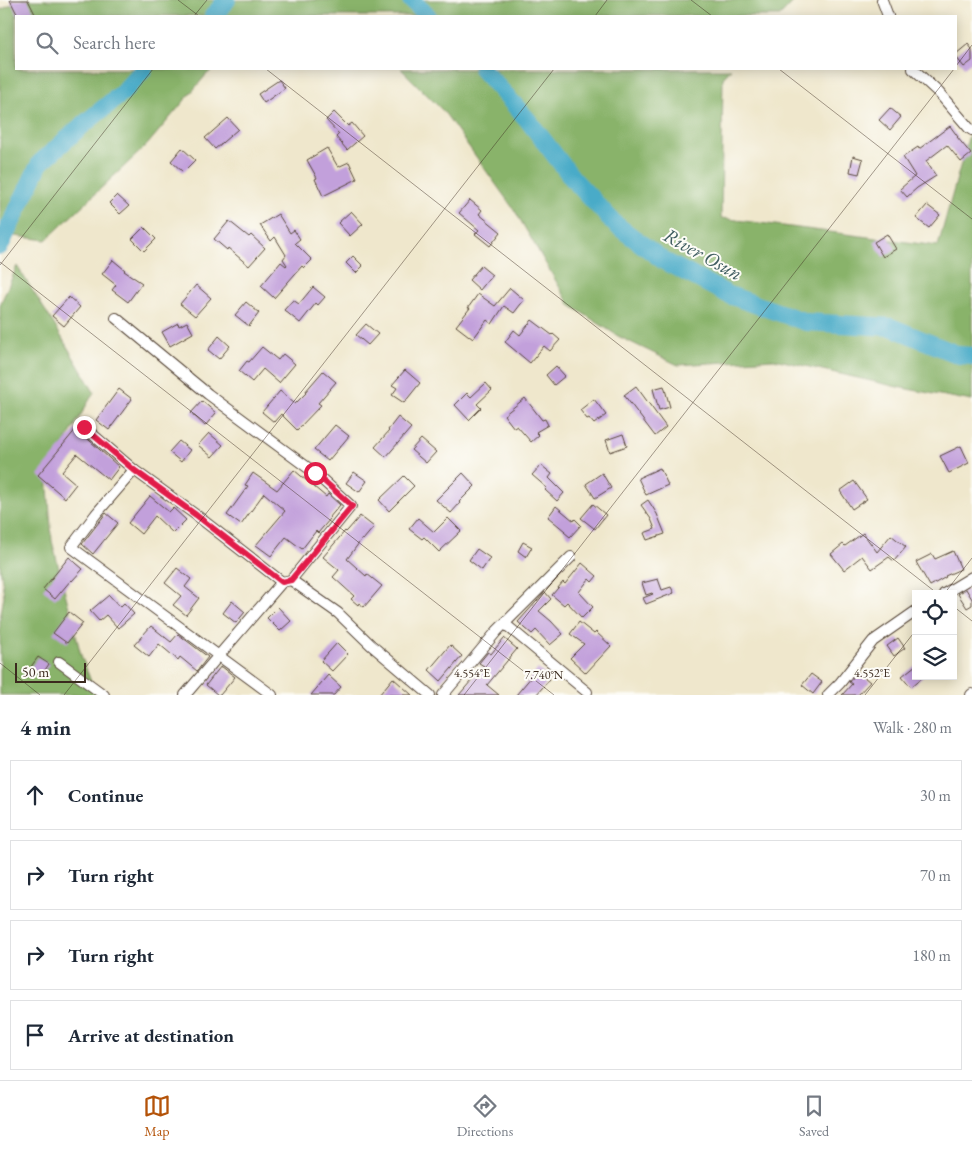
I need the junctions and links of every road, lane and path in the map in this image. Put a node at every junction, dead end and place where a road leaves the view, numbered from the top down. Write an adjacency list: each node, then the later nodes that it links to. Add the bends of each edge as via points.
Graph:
1 (882, 0): 2 (street)
2 (888, 15)
3 (914, 70): 4 (street)
4 (972, 130)
5 (116, 318): 10 (street, via 208,394 315,473 352,506)
6 (84, 427): 7 (street)
7 (134, 470): 10 (street); 14 (street, via 71,547)
8 (571, 557): 13 (street)
9 (972, 577): 11 (street)
10 (286, 581): 14 (street); 20 (street, via 338,614)
11 (951, 590)
12 (912, 614): 22 (street, via 873,641)
13 (505, 624): 16 (street); 21 (street)
14 (218, 656): 18 (street); 19 (street)
15 (59, 662): 17 (street)
16 (587, 692)
17 (104, 695)
18 (185, 695)
19 (272, 695)
20 (430, 695)
21 (443, 695)
22 (828, 695)

